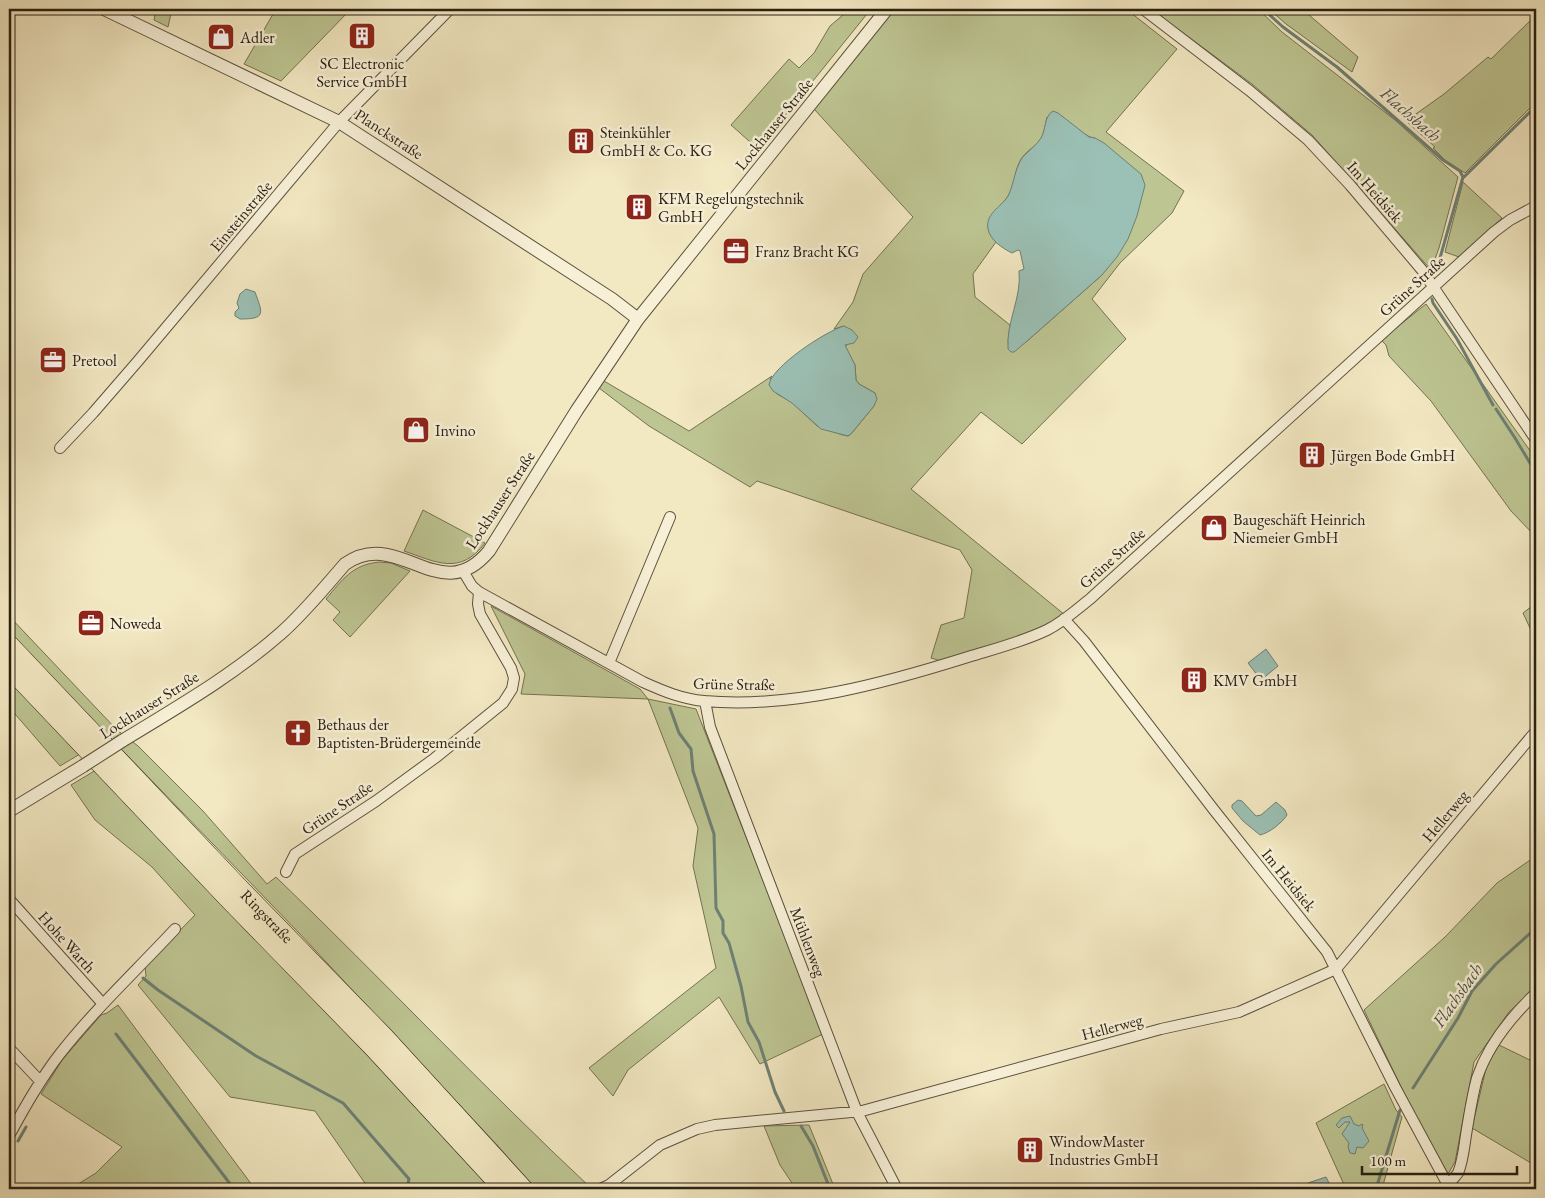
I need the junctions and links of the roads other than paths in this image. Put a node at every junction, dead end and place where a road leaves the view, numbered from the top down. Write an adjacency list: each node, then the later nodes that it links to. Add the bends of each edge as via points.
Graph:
1 (104, 9): 5 (street, Planckstraße)
2 (450, 9): 5 (street, Einsteinstraße)
3 (887, 9): 8 (street, Lockhauser Straße)
4 (1143, 9): 7 (street, Im Heidsiek, via 1308,140 1350,185)
5 (339, 122): 8 (street, Planckstraße); 10 (street, Einsteinstraße, via 138,361)
6 (1536, 206): 7 (street, Grüne Straße, via 1494,232)
7 (1434, 287): 9 (street, Im Heidsiek); 14 (street, Grüne Straße)
8 (638, 319): 12 (street, Lockhauser Straße, via 489,552 477,564)
9 (1536, 440)
10 (60, 448)
11 (670, 517): 16 (street)
12 (463, 571): 13 (street, Grüne Straße); 20 (street, Lockhauser Straße, bridge, via 431,570 387,554 368,554 353,559 267,645 176,709)
13 (478, 592): 16 (street, Grüne Straße); 21 (street, Grüne Straße, via 480,614 514,678 512,689 503,703 376,801 295,854)
14 (1064, 619): 18 (street, Grüne Straße, via 1017,642 876,685 782,700); 24 (street, Im Heidsiek, via 1327,952)
15 (9, 644): 33 (highway, Ringstraße, via 385,1037)
16 (609, 663): 18 (street, Grüne Straße, via 666,692)
17 (9, 668): 32 (highway, Ringstraße, via 373,1048)
18 (705, 701): 29 (street, Mühlenweg, via 710,727)
19 (1536, 731): 24 (street, Hellerweg)
20 (9, 811)
21 (286, 872)
22 (9, 899): 26 (street, Hohe Warth)
23 (175, 929): 26 (street)
24 (1336, 969): 29 (street, Hellerweg, via 1239,1012 1161,1029); 31 (street, Im Heidsiek)
25 (1536, 993): 31 (street, Im Heidsiek, via 1515,1015 1484,1063 1471,1104 1463,1158)
26 (103, 1004): 28 (street)
27 (9, 1048): 28 (street)
28 (40, 1081): 30 (street)
29 (857, 1112): 34 (street, Hellerweg, via 697,1129 660,1145); 35 (street, Mühlenweg)
30 (9, 1136)
31 (1449, 1187)
32 (503, 1189)
33 (524, 1189)
34 (600, 1189)
35 (897, 1189)

